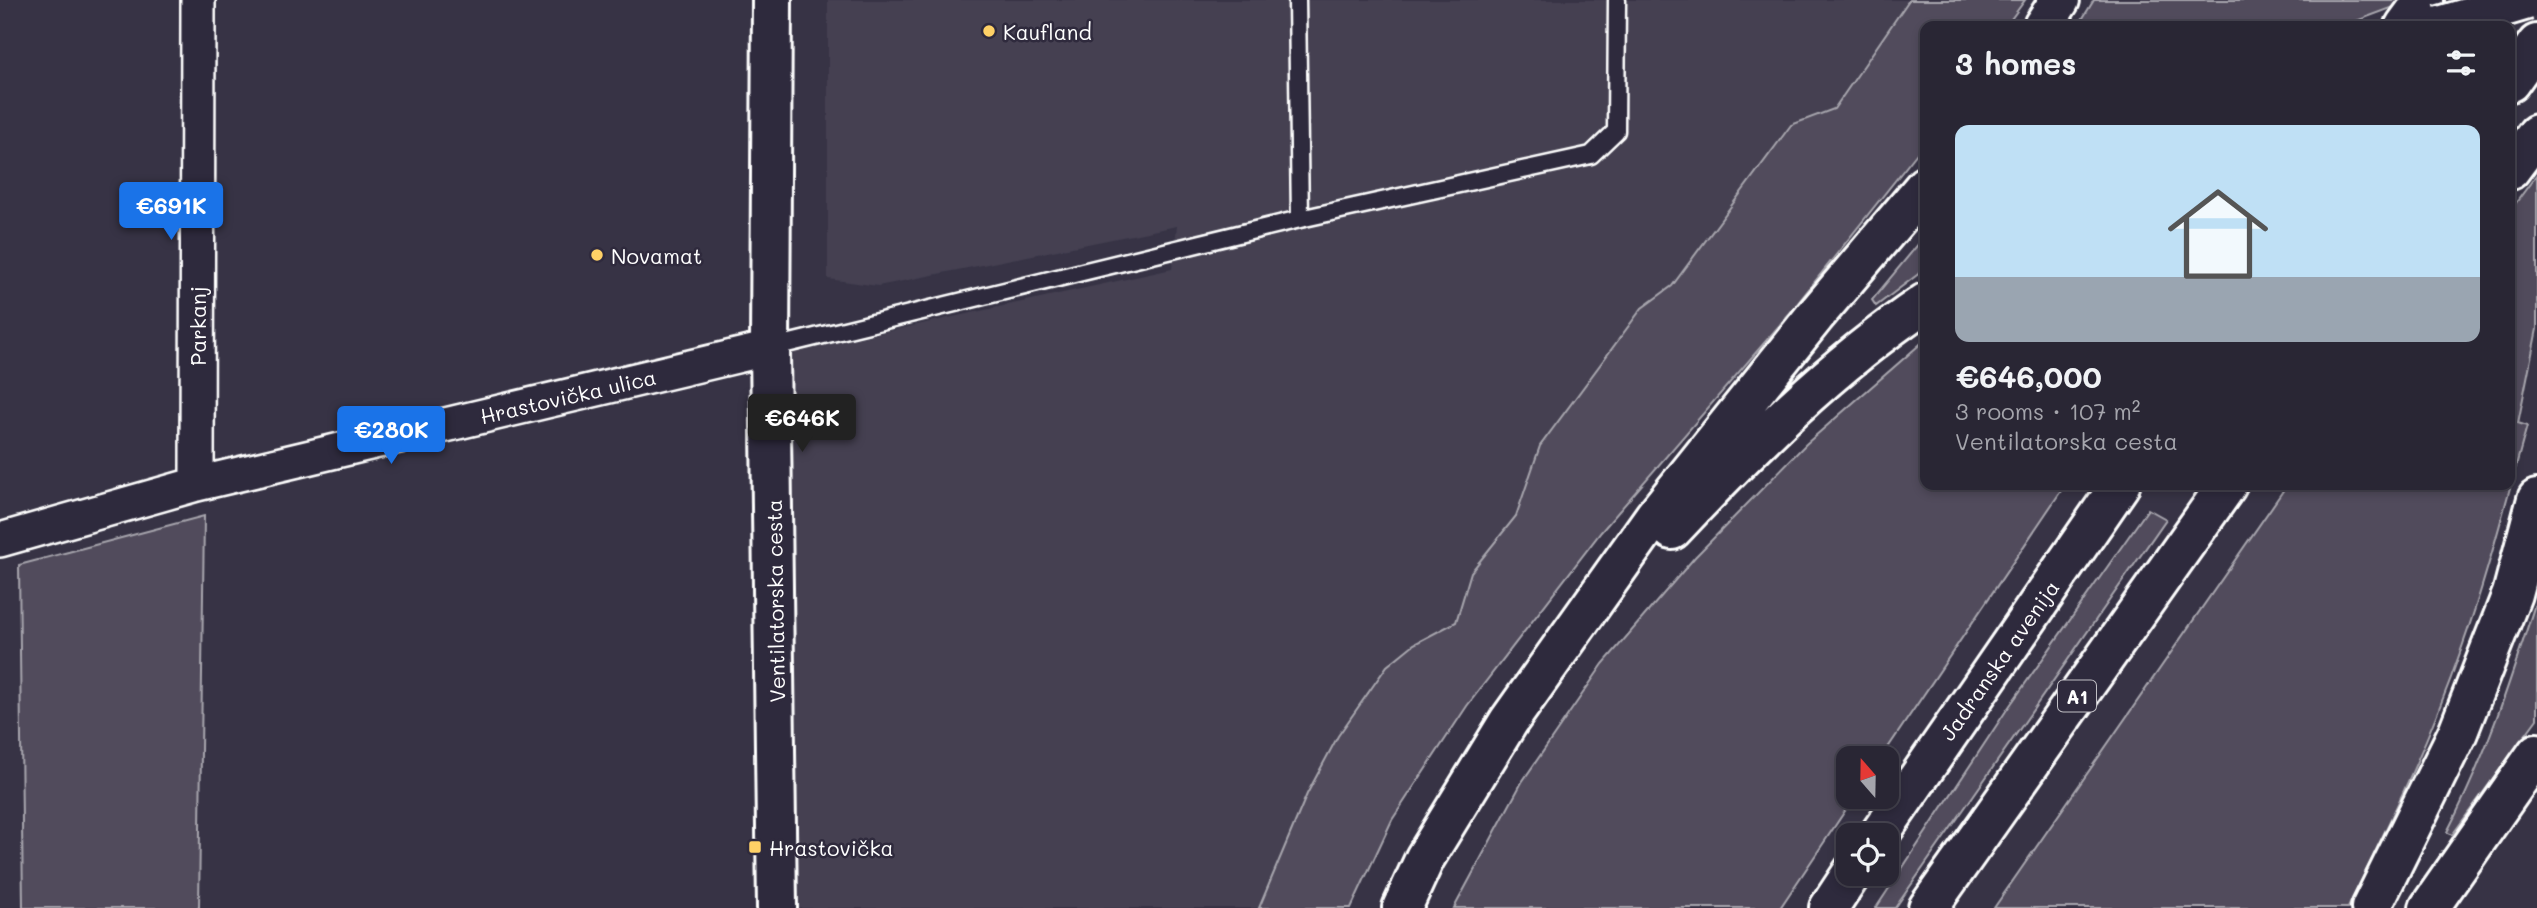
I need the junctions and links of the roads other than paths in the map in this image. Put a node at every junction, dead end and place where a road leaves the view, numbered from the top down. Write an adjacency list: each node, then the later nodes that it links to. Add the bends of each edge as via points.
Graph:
1 (198, 0): 21 (street, Parkanj)
2 (772, 0): 20 (main road, Ventilatorska cesta)
3 (1297, 0): 18 (lane)
4 (1617, 0): 18 (lane, via 1615,131 1591,155)
5 (2060, 0): 9 (main road)
6 (2424, 0): 10 (main road)
7 (2467, 0): 11 (main road)
8 (2527, 0): 12 (main road, bridge)
9 (2046, 21)
10 (2408, 21)
11 (2452, 21)
12 (2457, 21)
13 (2537, 44): 14 (main road)
14 (2515, 75)
15 (2537, 134): 16 (main road)
16 (2515, 163)
17 (1920, 192): 26 (main road, via 1654,517)
18 (1300, 219): 20 (lane)
19 (1920, 307): 26 (main road, via 1828,380 1692,509 1619,587)
20 (770, 348): 21 (street, Hrastovička ulica); 30 (main road, Ventilatorska cesta)
21 (197, 484): 25 (street, Hrastovička ulica)
22 (2117, 490): 28 (main road, Jadranska avenija)
23 (2223, 490): 33 (main road, A1)
24 (2537, 499): 34 (main road, via 2512,594 2458,732)
25 (0, 540)
26 (1509, 721): 31 (main road, via 1425,858)
27 (2537, 753): 35 (main road)
28 (1887, 823)
29 (1844, 886): 32 (main road)
30 (777, 908)
31 (1402, 908)
32 (1829, 908)
33 (1928, 908)
34 (2371, 908)
35 (2429, 908)

